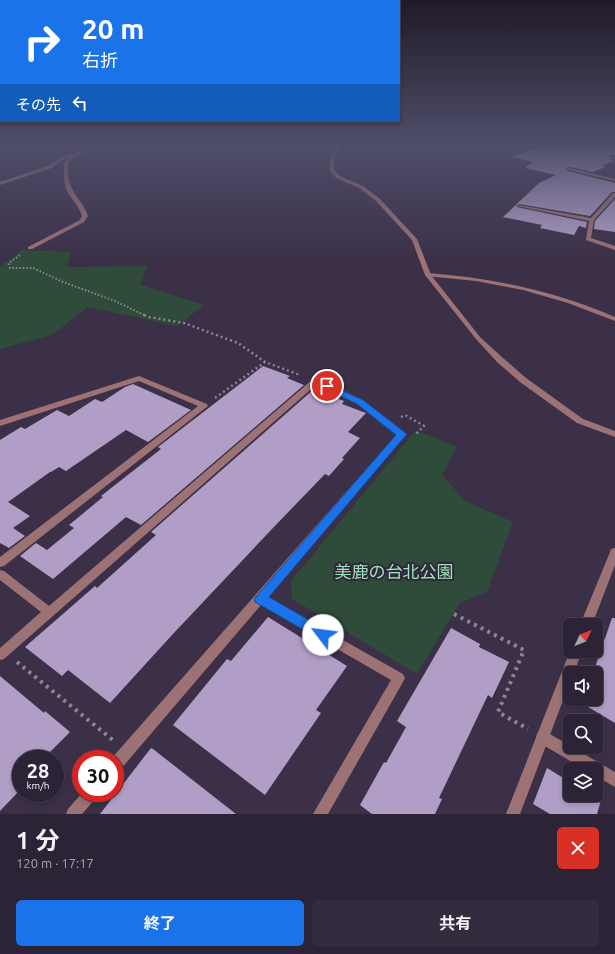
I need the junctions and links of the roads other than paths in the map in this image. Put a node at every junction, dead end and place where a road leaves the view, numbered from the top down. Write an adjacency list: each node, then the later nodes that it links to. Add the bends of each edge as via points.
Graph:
1 (67, 182): 6 (street, via 85,216 82,221)
2 (349, 182): 8 (street, via 378,200 415,240)
3 (615, 194): 5 (street)
4 (519, 206): 5 (street)
5 (592, 220): 7 (street, via 588,239)
6 (30, 248)
7 (615, 248)
8 (428, 276): 9 (street, via 496,281 575,302); 11 (street, via 478,338 523,380 580,421)
9 (615, 319)
10 (0, 423): 13 (street, via 139,378 204,406)
11 (615, 434)
12 (614, 557): 17 (street)
13 (0, 563)
14 (0, 574): 16 (street)
15 (260, 599): 16 (street, via 402,434 360,402 316,381); 21 (street); 25 (street, via 399,678)
16 (50, 613): 18 (street)
17 (589, 618)
18 (2, 653)
19 (573, 658): 20 (street)
20 (543, 737): 22 (street); 26 (street)
21 (124, 754)
22 (615, 780)
23 (83, 802): 24 (street)
24 (73, 814)
25 (320, 814)
26 (513, 814)

